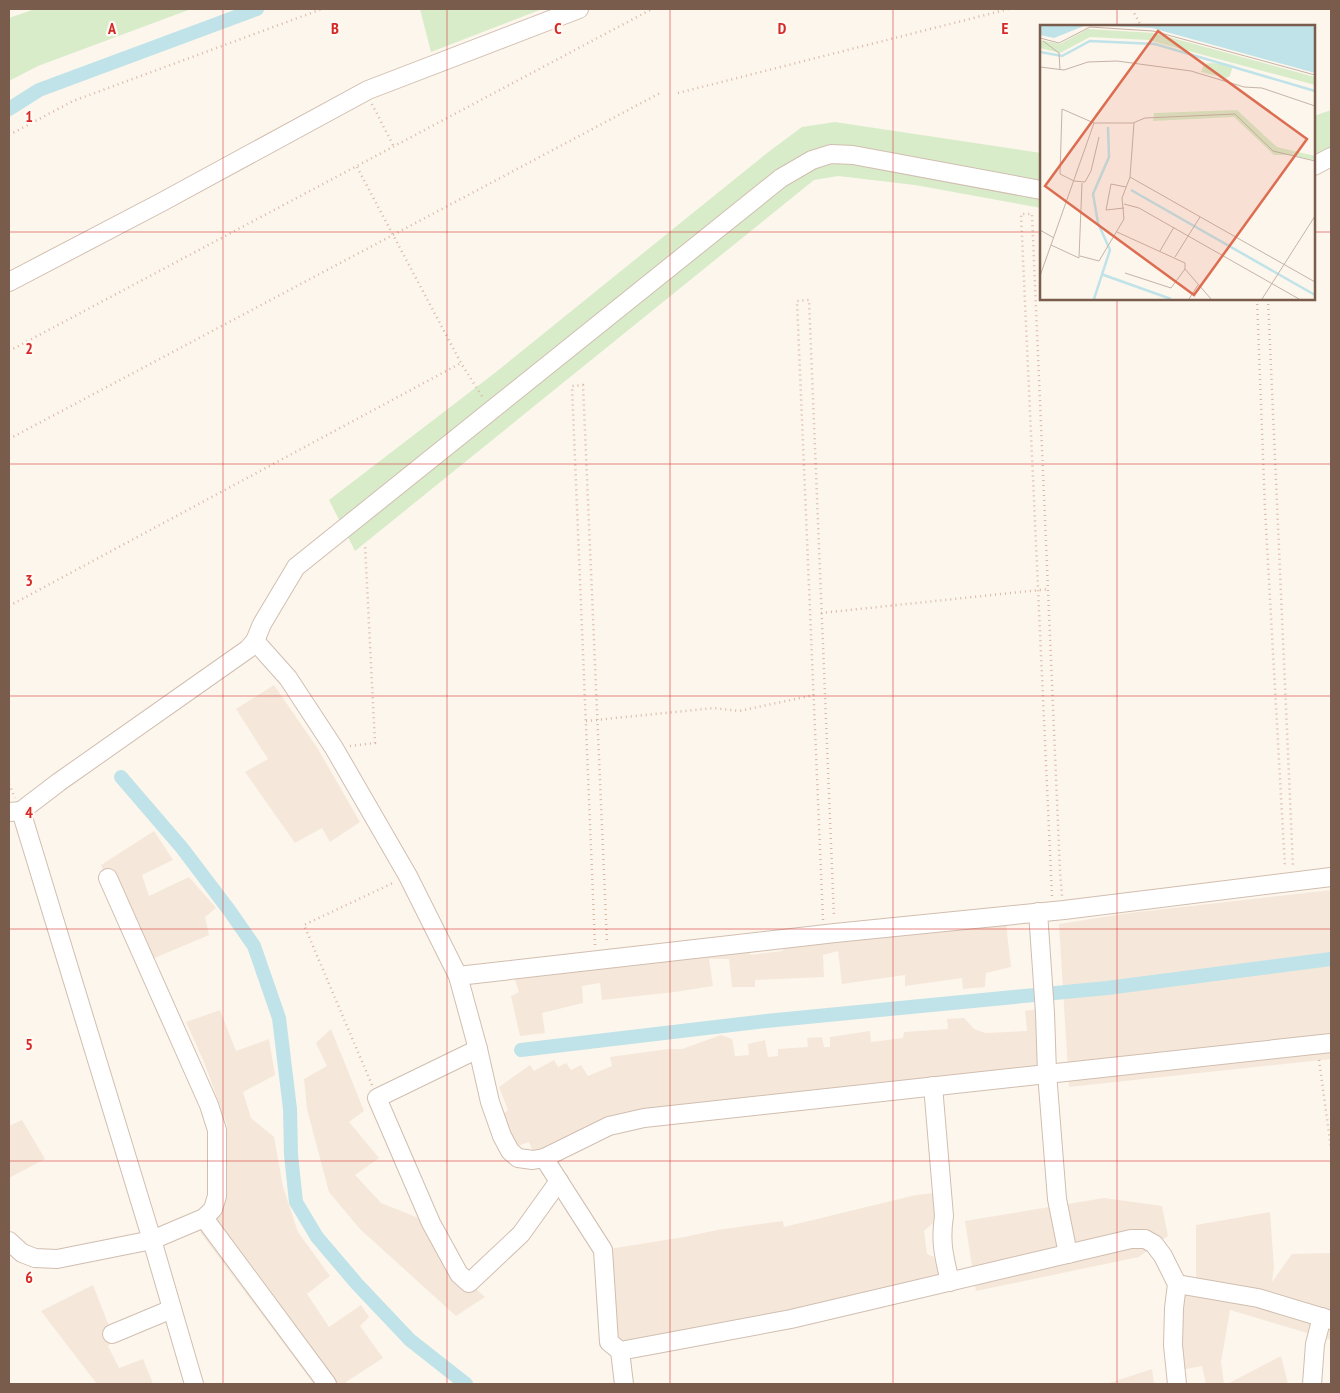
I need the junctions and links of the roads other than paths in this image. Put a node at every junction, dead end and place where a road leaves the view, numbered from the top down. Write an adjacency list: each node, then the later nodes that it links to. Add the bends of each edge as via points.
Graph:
1 (579, 9): 5 (street, via 368,90)
2 (1331, 157): 3 (street)
3 (1315, 165)
4 (1040, 190): 6 (street, via 853,155 831,154 812,160 781,178 296,567)
5 (9, 282)
6 (255, 641): 7 (street); 11 (street, via 288,678 334,748 408,876)
7 (15, 812): 19 (street)
8 (1331, 877): 10 (street)
9 (108, 878): 18 (street, via 209,1105 217,1130 217,1196 213,1208)
10 (1052, 910): 11 (street); 14 (street, via 1042,966)
11 (458, 976): 13 (street)
12 (1324, 1043): 14 (street)
13 (478, 1049): 16 (street, via 490,1102 510,1150 518,1158); 17 (street, via 377,1098 431,1223 459,1274 469,1283 521,1234)
14 (1048, 1073): 15 (street); 21 (street, via 1057,1199)
15 (933, 1086): 16 (street, via 644,1118 610,1126); 22 (street, via 944,1216 942,1250)
16 (544, 1158): 17 (street)
17 (559, 1181): 27 (street, via 604,1250 609,1342)
18 (204, 1218): 19 (street); 29 (street)
19 (152, 1240): 20 (street, via 58,1259 35,1258 22,1253); 24 (street)
20 (9, 1241)
21 (1068, 1254): 22 (street); 23 (street, via 1131,1239 1145,1239 1154,1244 1163,1256)
22 (950, 1282): 27 (street, via 791,1319)
23 (1177, 1284): 25 (street, via 1258,1298); 31 (street, via 1173,1345)
24 (172, 1309): 26 (street); 28 (street)
25 (1326, 1319): 32 (street, via 1315,1344)
26 (112, 1334)
27 (620, 1351): 30 (street)
28 (194, 1384)
29 (327, 1384)
30 (624, 1384)
31 (1177, 1384)
32 (1312, 1384)

